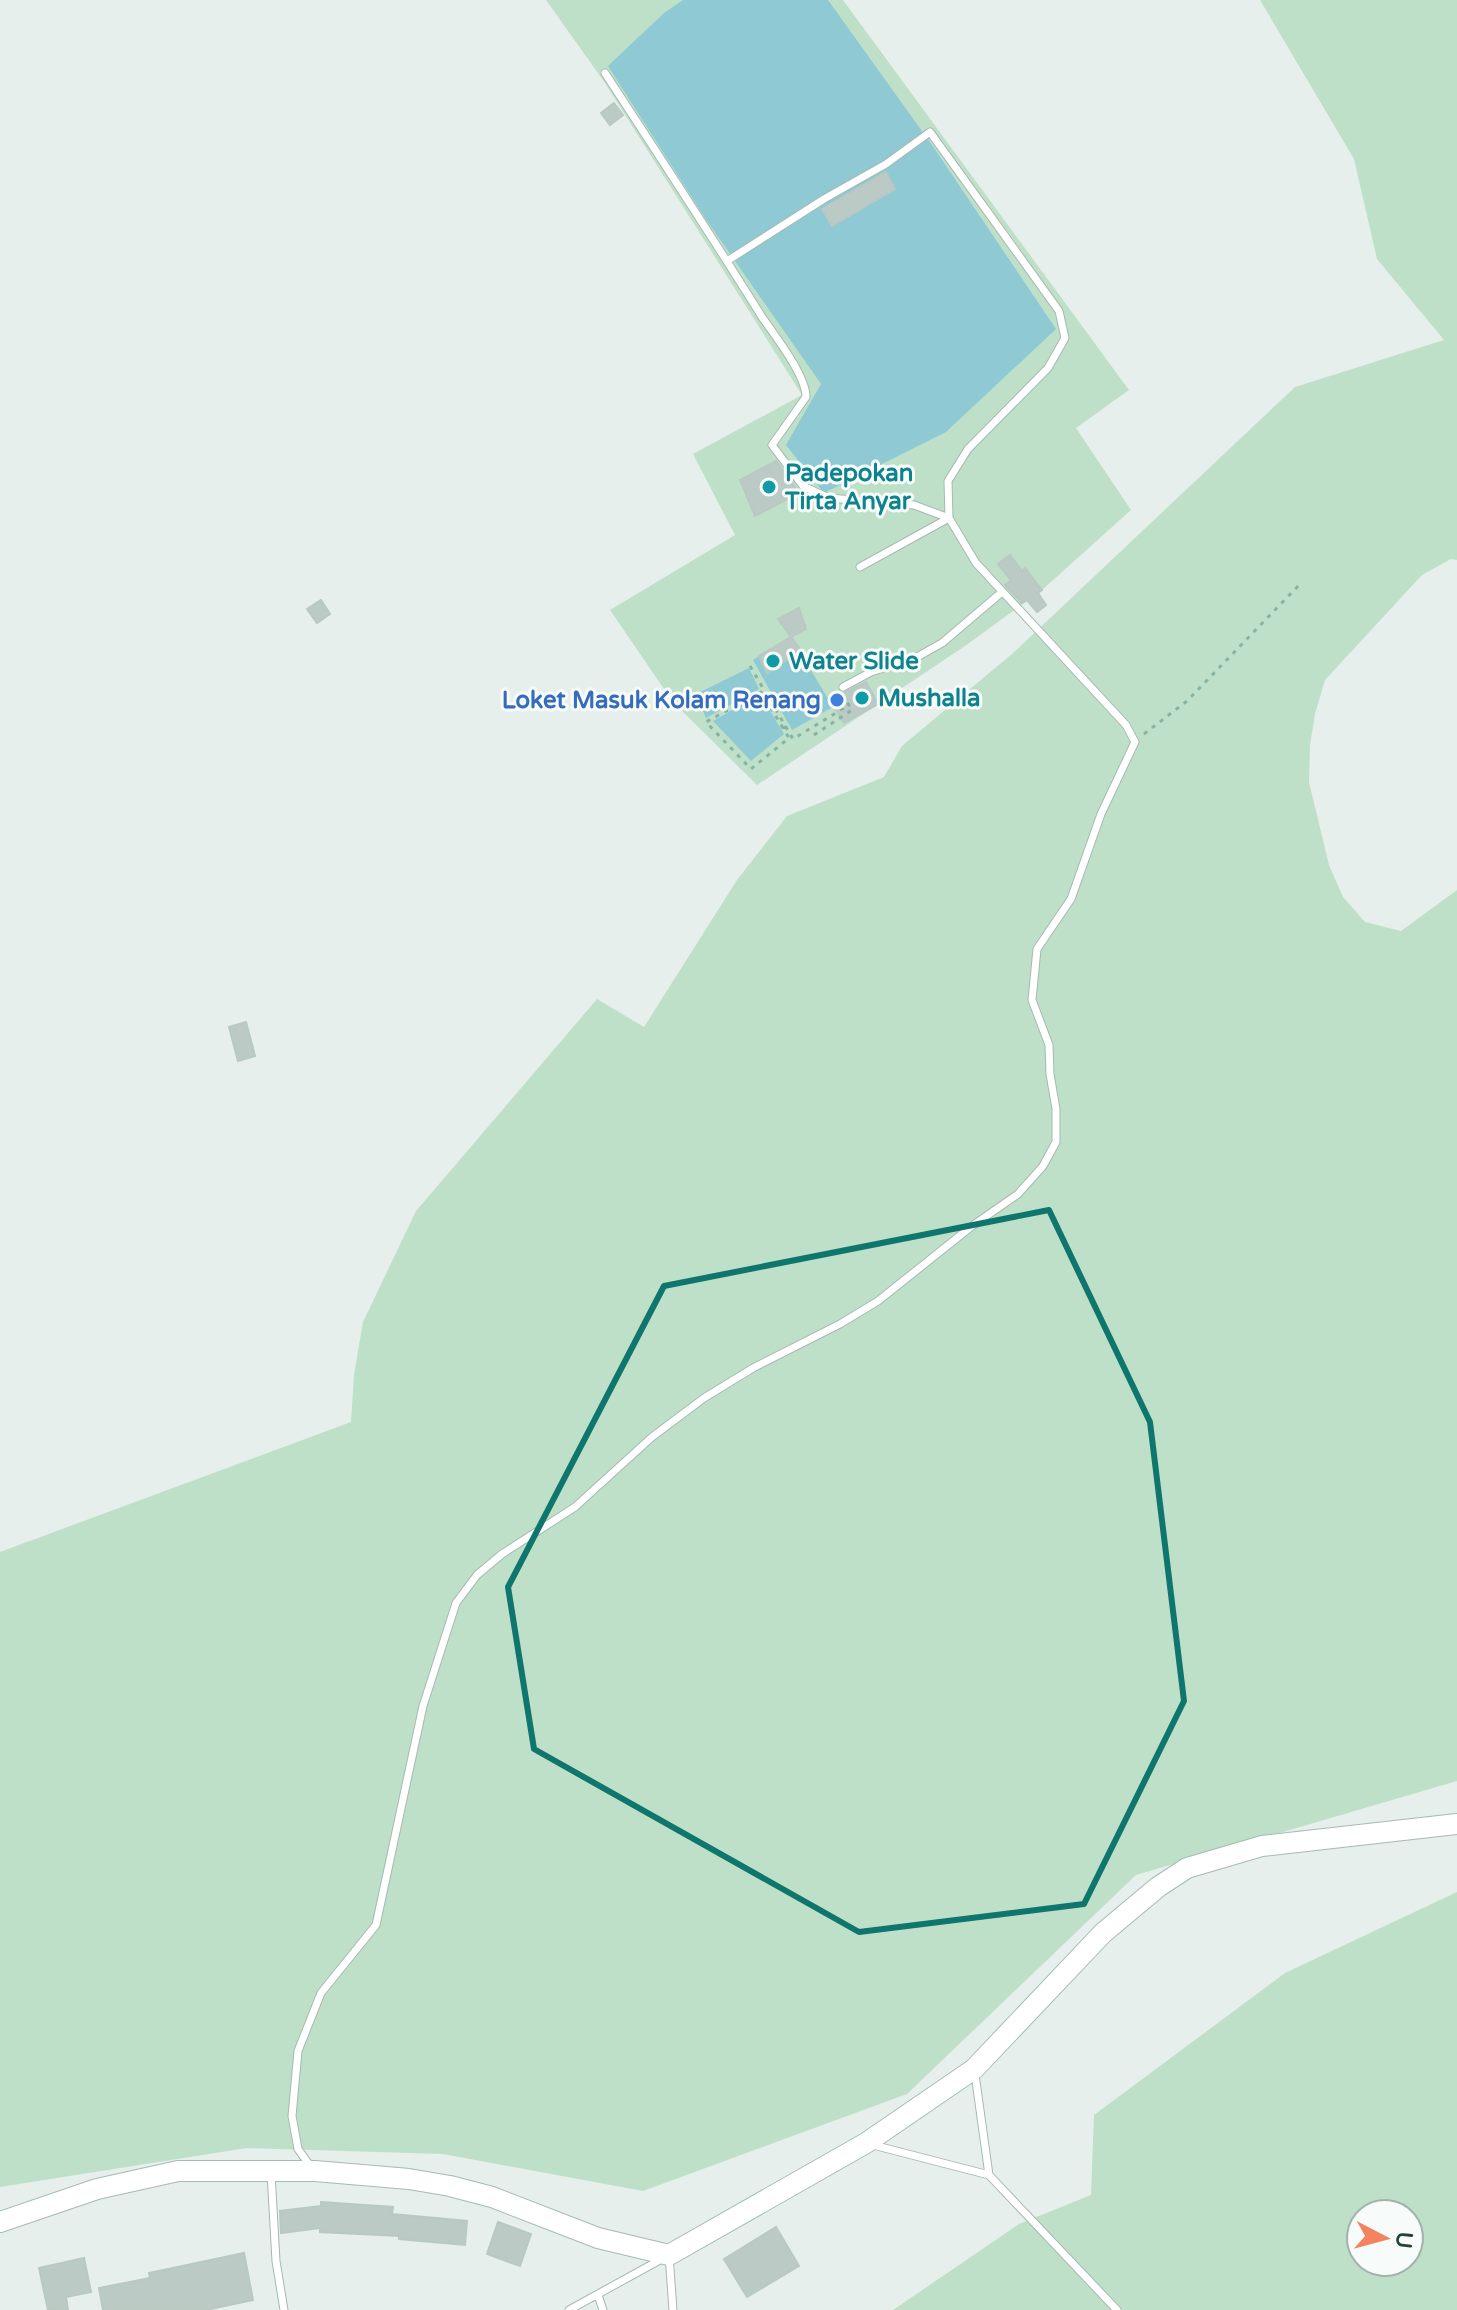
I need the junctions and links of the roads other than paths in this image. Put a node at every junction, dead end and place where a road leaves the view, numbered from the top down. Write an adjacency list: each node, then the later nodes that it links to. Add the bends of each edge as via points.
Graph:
1 (605, 73): 2 (lane)
2 (729, 260): 3 (lane, via 806,391 772,445 803,486 829,498 914,505); 3 (lane, via 930,132 1059,311 1065,338 1048,368 968,449 948,481)
3 (949, 518): 4 (lane); 5 (lane, via 976,563)
4 (860, 567)
5 (1002, 592): 6 (lane, via 942,643); 11 (lane, via 1110,706 1135,742 1101,814 1071,899 1037,949 1033,1005 1049,1045 1056,1142 1018,1194 878,1301 704,1398 575,1507 502,1554 456,1603 423,1706 376,1925 321,1993 298,2051 293,2127 298,2149)
6 (843, 687)
7 (1457, 1824): 8 (main road, via 1262,1846 1187,1868 1103,1933)
8 (974, 2069): 9 (main road); 12 (lane)
9 (866, 2143): 12 (lane); 14 (main road)
10 (271, 2171): 11 (main road); 13 (main road, via 178,2171 97,2189); 16 (lane)
11 (315, 2171): 14 (main road, via 450,2186 598,2238)
12 (989, 2175): 20 (lane)
13 (0, 2222)
14 (669, 2255): 15 (lane); 19 (lane)
15 (598, 2295): 17 (lane); 18 (lane)
16 (284, 2310)
17 (569, 2310)
18 (603, 2310)
19 (673, 2310)
20 (1117, 2310)

